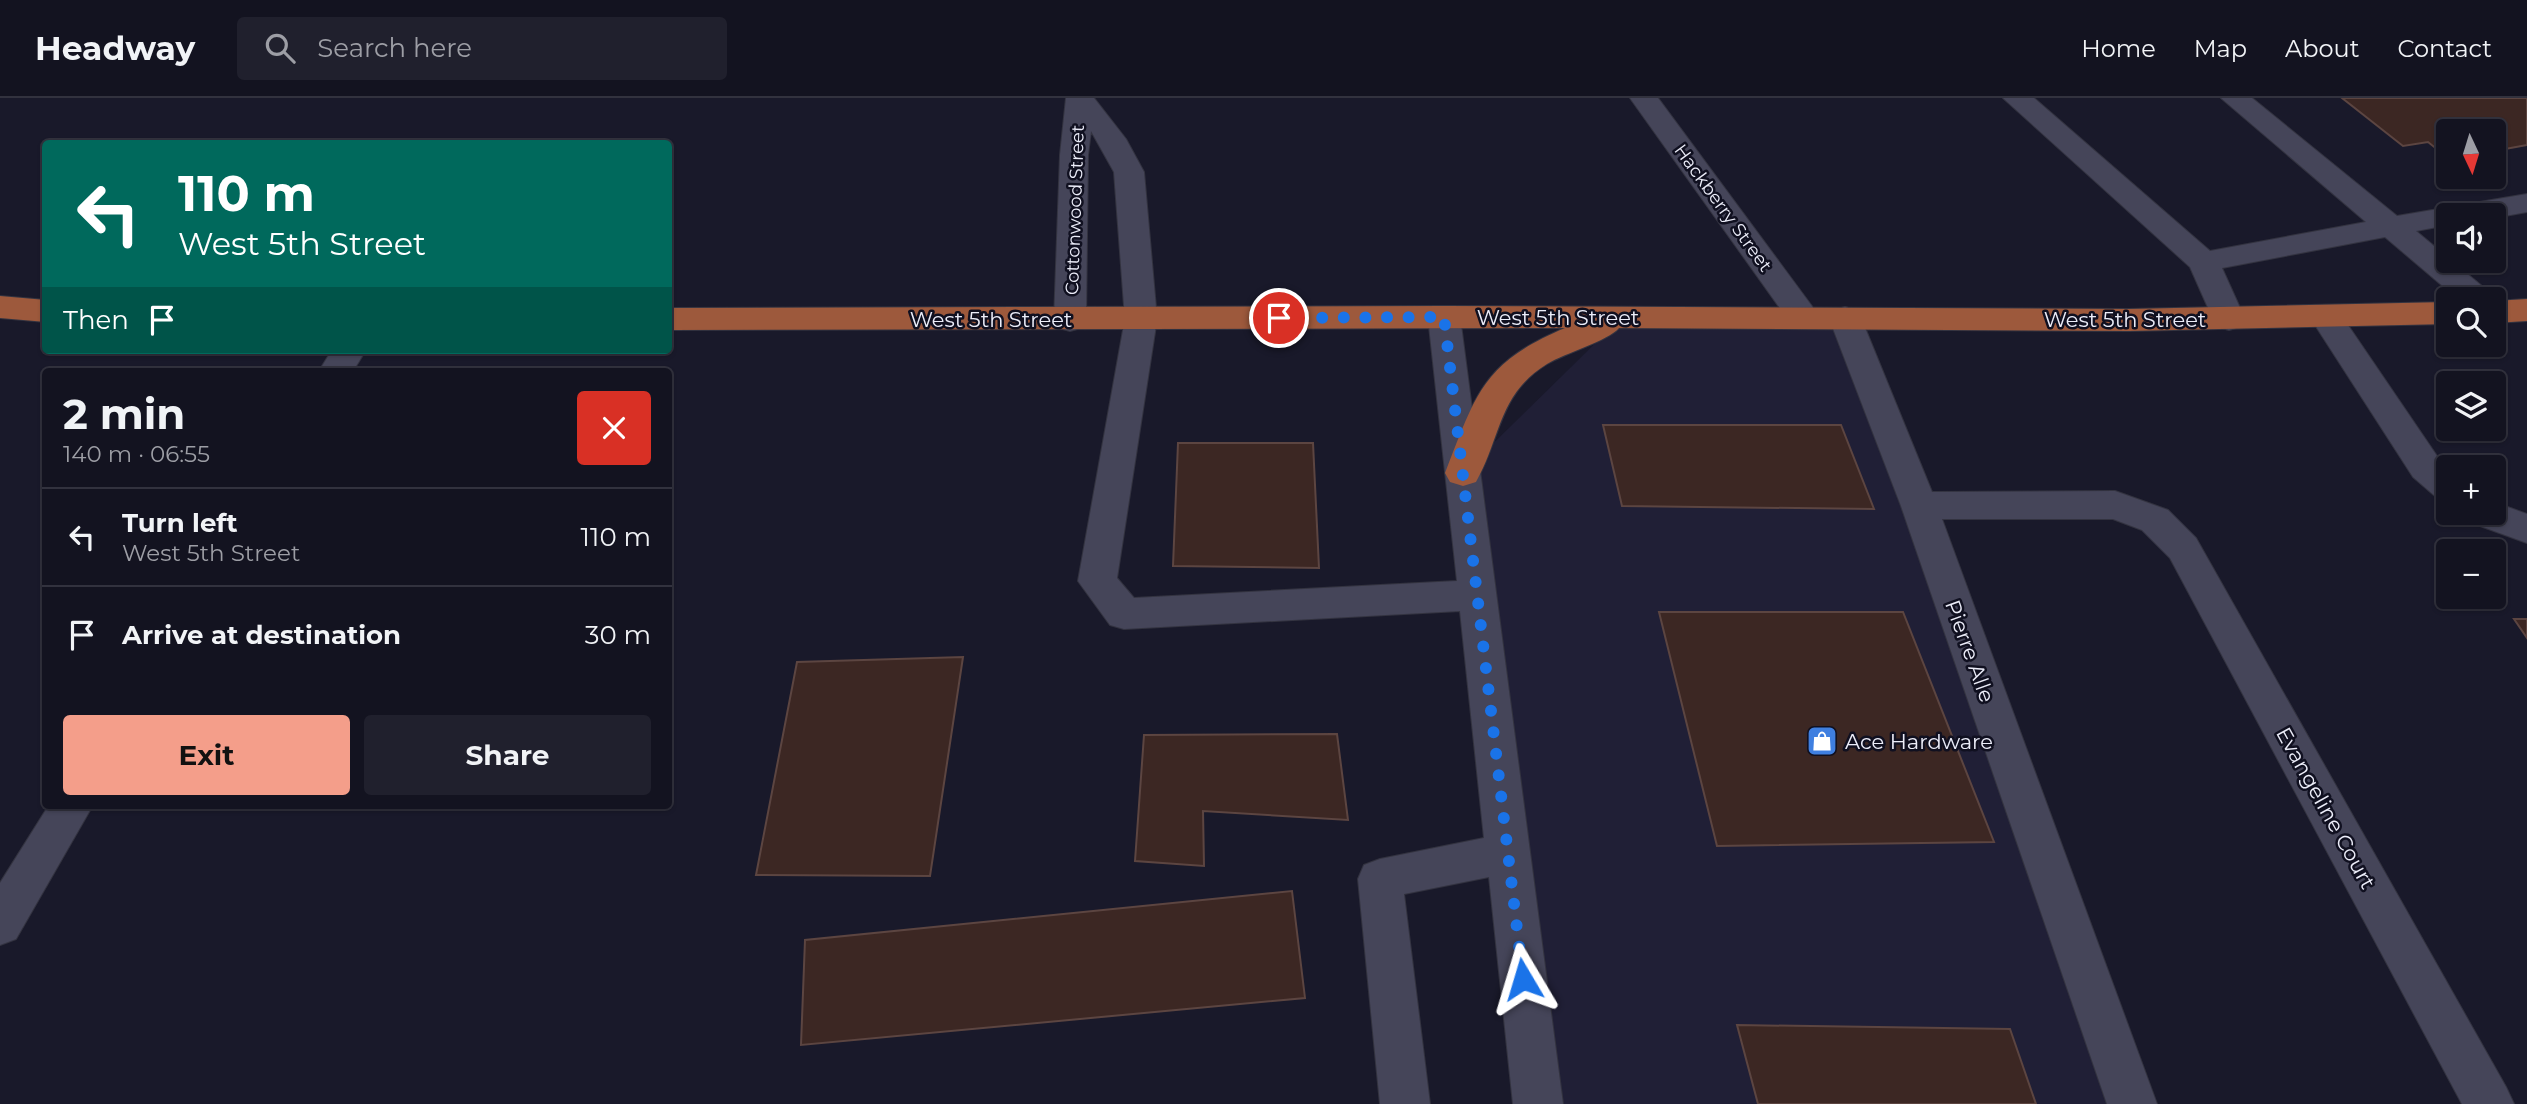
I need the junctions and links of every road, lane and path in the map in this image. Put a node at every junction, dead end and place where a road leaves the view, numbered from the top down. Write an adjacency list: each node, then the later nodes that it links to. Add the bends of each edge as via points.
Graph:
1 (1644, 98): 17 (street, Hackberry Street)
2 (2017, 98): 9 (street)
3 (2235, 98): 8 (street)
4 (1080, 99): 22 (street, Cottonwood Street, via 1112,139 1129,172); 24 (street, Cottonwood Street)
5 (2527, 203): 6 (street)
6 (2506, 206)
7 (2436, 218): 8 (street)
8 (2388, 226): 9 (street); 10 (street)
9 (2204, 262): 23 (street)
10 (2463, 287)
11 (0, 307): 13 (main road)
12 (2527, 310): 14 (main road)
13 (42, 311)
14 (2506, 311)
15 (2436, 313): 18 (main road, West 5th Street)
16 (1444, 317): 19 (main road, West 5th Street); 22 (main road, West 5th Street); 25 (street)
17 (1803, 317): 19 (main road, West 5th Street); 20 (main road, West 5th Street)
18 (2326, 317): 23 (main road, West 5th Street); 26 (street)
19 (1621, 318): 25 (main road, via 1525,362 1504,382 1487,410)
20 (1845, 318): 23 (main road, West 5th Street); 27 (street, Pierre Alle)
21 (672, 319): 24 (main road, West 5th Street)
22 (1141, 319): 24 (main road, West 5th Street); 30 (street, Cottonwood Street, via 1097,581 1124,614)
23 (2230, 319)
24 (1070, 320)
25 (1463, 472): 30 (street)
26 (2436, 477)
27 (1919, 506): 37 (street, Pierre Alle); 38 (street, Evangeline Court, via 2115,505 2155,520 2183,548)
28 (2506, 521): 29 (street)
29 (2527, 529)
30 (1478, 596): 32 (street)
31 (68, 809): 33 (street)
32 (1508, 853): 35 (street, via 1380,878); 36 (street)
33 (17, 867): 34 (street)
34 (0, 924)
35 (1405, 1104)
36 (1538, 1104)
37 (2132, 1104)
38 (2489, 1104)

